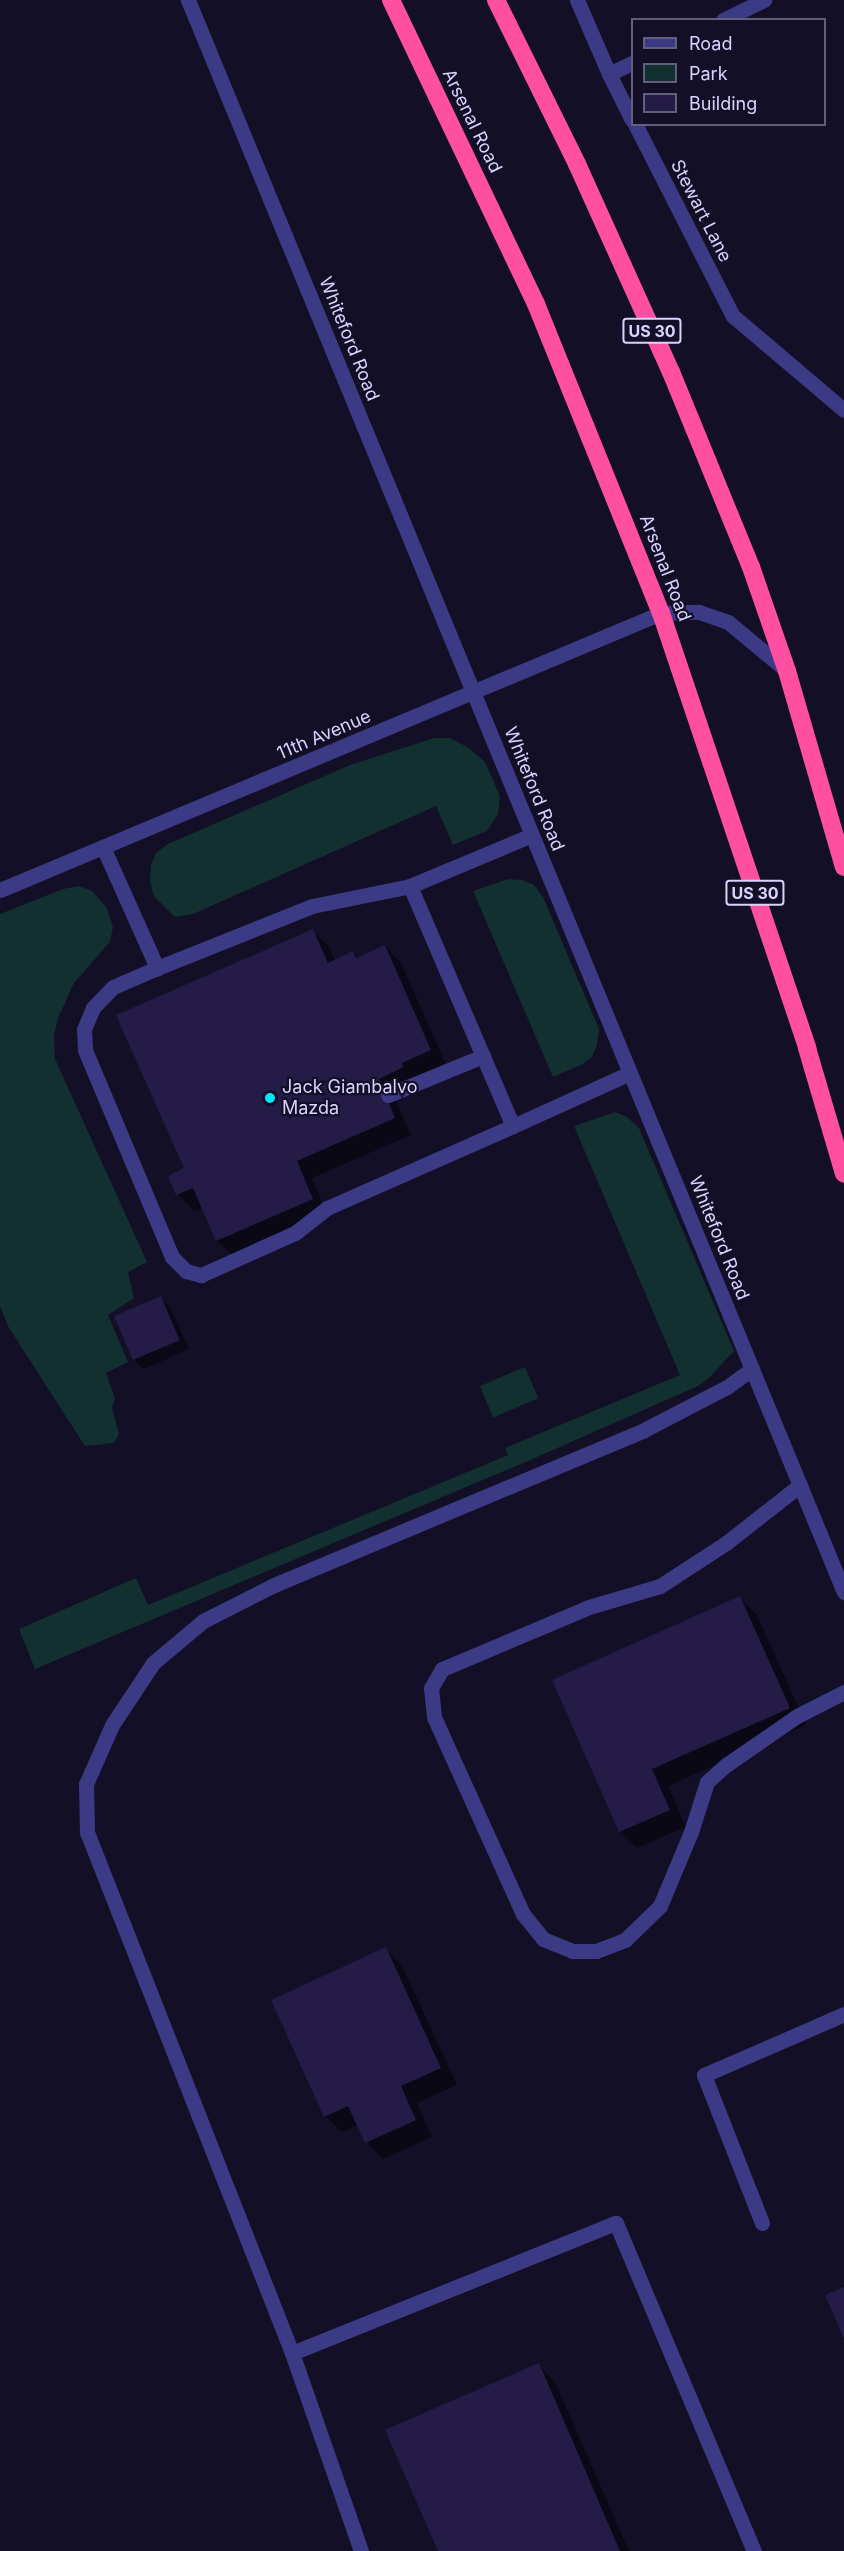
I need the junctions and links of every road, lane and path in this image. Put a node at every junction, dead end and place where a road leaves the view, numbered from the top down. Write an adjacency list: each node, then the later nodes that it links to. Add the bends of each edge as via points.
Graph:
1 (188, 0): 14 (street, Whiteford Road)
2 (391, 0): 12 (highway, Arsenal Road / US 30, via 536,304)
3 (496, 0): 13 (highway, US 30, via 577,165 671,372 751,567)
4 (578, 0): 8 (street)
5 (764, 0): 6 (street)
6 (727, 18)
7 (631, 64): 8 (street)
8 (609, 74): 9 (street)
9 (631, 116)
10 (636, 126): 11 (street, Stewart Lane, via 733,316)
11 (844, 410)
12 (661, 613): 13 (street, via 699,612 728,622); 14 (street, 11th Avenue); 25 (highway, Arsenal Road / US 30, via 807,1048)
13 (787, 671): 17 (highway, US 30)
14 (474, 693): 15 (street, Whiteford Road); 16 (street, 11th Avenue)
15 (532, 835): 18 (street); 22 (street, Whiteford Road)
16 (104, 847): 19 (street, 11th Avenue); 20 (street)
17 (844, 867)
18 (410, 886): 20 (street, via 312,906); 21 (street)
19 (0, 890)
20 (157, 968): 24 (street, via 113,987 93,1008 84,1029 85,1050 172,1257 186,1271 201,1275 295,1233 327,1208)
21 (483, 1056): 23 (street); 24 (street)
22 (630, 1073): 24 (street); 26 (street, Whiteford Road)
23 (388, 1095)
24 (513, 1126)
25 (844, 1174)
26 (752, 1369): 27 (street, Whiteford Road); 32 (street, via 727,1387 644,1430 274,1585 203,1621 153,1663 112,1725 86,1784 87,1832)
27 (800, 1485): 28 (street, Whiteford Road); 29 (street, via 726,1543 660,1586 589,1607 442,1669 431,1688 434,1717 523,1914 543,1939 572,1951 597,1951 625,1940 660,1906 707,1782 797,1716)
28 (844, 1592)
29 (844, 1692)
30 (844, 2014): 31 (street, via 704,2075)
31 (762, 2223)
32 (292, 2353): 33 (street); 34 (street, via 616,2223)
33 (361, 2551)
34 (754, 2551)

